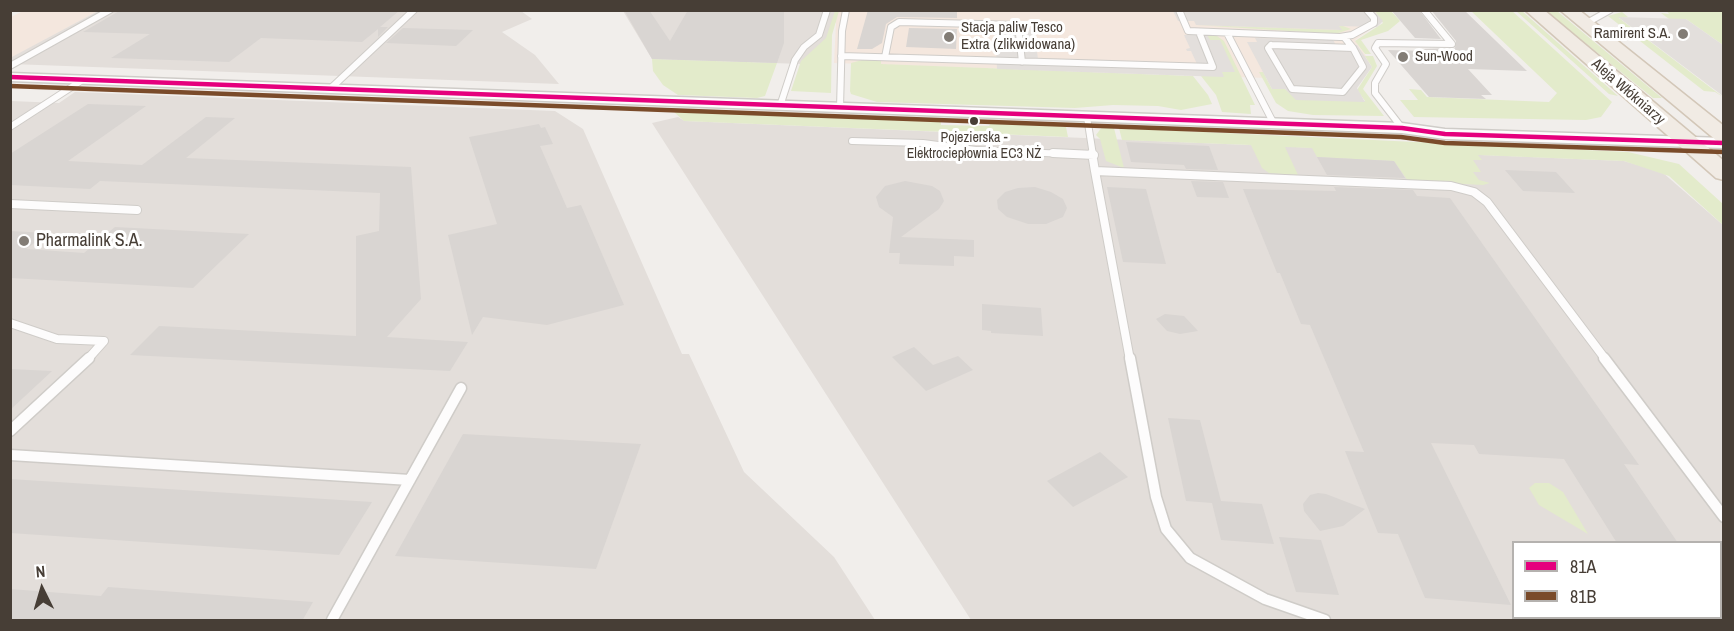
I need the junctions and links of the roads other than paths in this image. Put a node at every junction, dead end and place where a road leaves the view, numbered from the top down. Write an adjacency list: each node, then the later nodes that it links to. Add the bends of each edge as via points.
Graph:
1 (110, 10): 19 (lane)
2 (414, 10): 22 (lane)
3 (827, 10): 23 (lane, via 819,35 795,60)
4 (846, 10): 16 (lane)
5 (1179, 10): 12 (lane, via 1188,31)
6 (1367, 10): 14 (lane, via 1374,23)
7 (1424, 10): 28 (lane, via 1452,44 1378,43 1375,48 1386,64 1374,83 1375,93)
8 (1533, 10): 29 (main road, Aleja Włókniarzy)
9 (1568, 10): 11 (main road, Aleja Włókniarzy)
10 (1610, 10): 11 (lane)
11 (1585, 24): 30 (main road, Aleja Włókniarzy)
12 (1199, 32): 13 (lane); 18 (lane, via 1213,67)
13 (1227, 33): 14 (lane); 26 (lane)
14 (1344, 37): 15 (lane)
15 (1353, 48): 15 (lane, via 1362,69 1339,93 1292,89 1267,46)
16 (841, 56): 17 (lane); 24 (lane)
17 (885, 57): 18 (lane); 18 (lane, via 891,27 898,22 1018,25)
18 (1022, 62)
19 (10, 66)
20 (10, 76): 21 (street)
21 (84, 79): 22 (street); 27 (lane)
22 (330, 89): 23 (street)
23 (780, 106): 24 (street)
24 (840, 108): 25 (street)
25 (1087, 117): 26 (street); 32 (lane)
26 (1274, 124): 28 (street)
27 (10, 127)
28 (1402, 128): 29 (street, via 1445,134)
29 (1680, 136): 30 (street); 34 (main road, Aleja Włókniarzy)
30 (1722, 136)
31 (852, 141): 32 (lane)
32 (1094, 155): 33 (lane)
33 (1095, 171): 42 (lane, via 1451,186 1474,192 1487,202); 44 (lane, via 1156,497 1166,529 1190,558 1264,599)
34 (1724, 173)
35 (10, 204): 36 (lane)
36 (137, 210)
37 (10, 323): 39 (lane, via 57,339 104,341)
38 (461, 388): 41 (lane)
39 (10, 431)
40 (10, 455): 41 (lane)
41 (410, 480): 43 (lane)
42 (1724, 517)
43 (332, 621)
44 (1325, 621)

